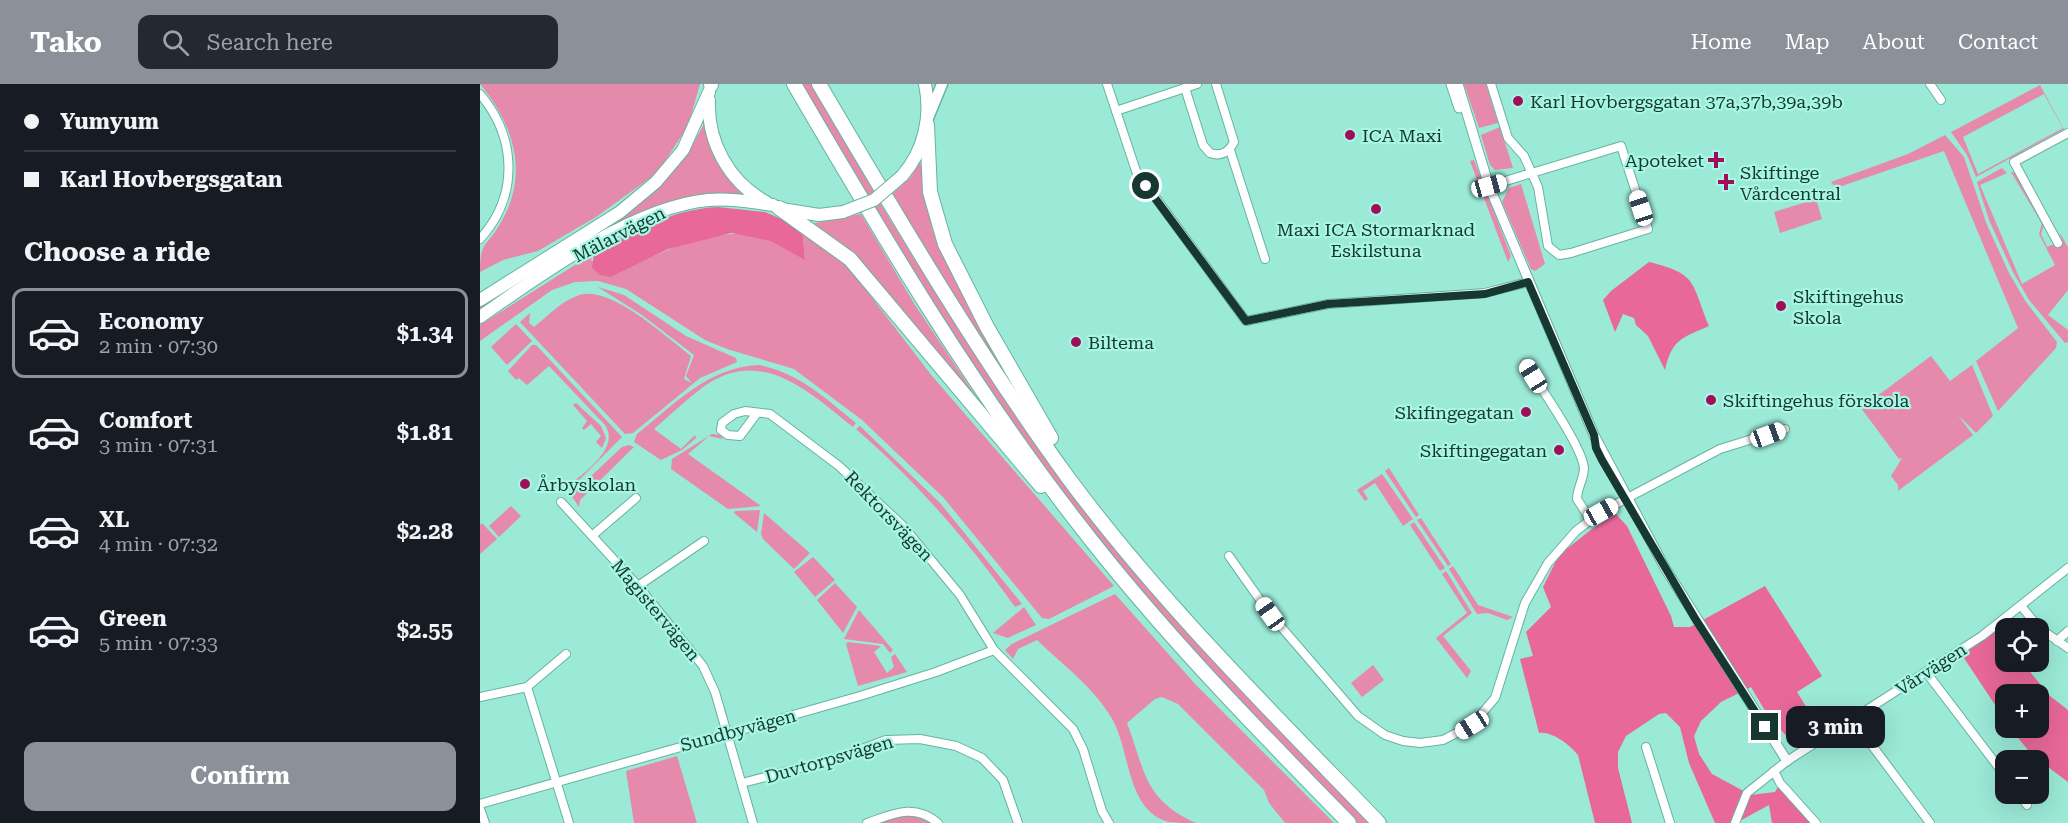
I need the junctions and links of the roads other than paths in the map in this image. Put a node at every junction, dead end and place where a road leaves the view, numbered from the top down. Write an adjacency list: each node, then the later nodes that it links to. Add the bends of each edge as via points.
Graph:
1 (794, 84): 37 (highway, via 943,335)
2 (819, 84): 32 (highway, via 957,315)
3 (925, 84): 17 (main road)
4 (942, 84): 17 (main road)
5 (1107, 84): 16 (street)
6 (1197, 84): 13 (street)
7 (1216, 84): 19 (street, via 1234,142)
8 (1451, 84): 21 (street, via 1479,169)
9 (1458, 84): 21 (street)
10 (1491, 84): 20 (street, via 1508,138)
11 (1930, 84): 15 (street)
12 (710, 86): 22 (main road, via 708,110 721,157 745,187); 27 (main road, Mälarvägen, via 683,150 656,182 620,212)
13 (1185, 88): 16 (street); 19 (street, via 1206,149 1215,155)
14 (480, 94): 23 (street, via 499,123 510,166 503,204)
15 (1941, 100)
16 (1116, 111): 26 (street, via 1136,171 1246,321 1328,304 1485,294)
17 (927, 122): 22 (main road, Mälarvägen, bridge, via 920,148 902,176 874,200 843,212 819,215); 32 (highway, via 930,192 945,244 987,327 1066,462)
18 (2068, 133): 24 (street, via 2014,162)
19 (1230, 150): 25 (street)
20 (1533, 174): 20 (street, via 1548,246 1559,255 1648,229 1622,146); 21 (street)
21 (1489, 186): 26 (street)
22 (776, 207): 28 (main road, Mälarvägen, via 710,200 660,211 576,255); 37 (highway, via 853,263 1020,464)
23 (480, 239)
24 (2058, 243)
25 (1265, 259)
26 (1528, 282): 34 (street, via 1594,435 1596,448)
27 (480, 300)
28 (480, 317)
29 (1525, 363): 36 (street, via 1564,424 1582,462 1577,500)
30 (757, 412): 30 (street, via 740,436 721,430 722,423 734,414); 47 (street, Rektorsvägen, via 784,422 903,526 960,595)
31 (1785, 429): 34 (street, via 1720,449)
32 (1070, 480): 70 (highway, via 1200,636)
33 (636, 498): 38 (street)
34 (1626, 498): 36 (street); 55 (street, via 1696,620)
35 (561, 502): 38 (street, Magistervägen)
36 (1590, 519): 40 (street, via 1558,550 1533,586 1516,627 1503,677 1488,708 1461,732 1443,740 1420,743 1385,735 1358,716 1270,614)
37 (1078, 524): 69 (highway, via 1204,674)
38 (592, 535): 42 (street, Magistervägen)
39 (704, 541): 42 (street)
40 (1229, 556)
41 (2068, 568): 43 (street, Vårvägen)
42 (638, 586): 53 (street, Magistervägen, via 703,666)
43 (2022, 607): 45 (street); 49 (street, Vårvägen)
44 (2068, 631): 45 (street)
45 (2056, 641): 46 (street)
46 (2068, 648)
47 (994, 650): 53 (street, Sundbyvägen, via 860,696); 68 (street, Rektorsvägen, via 1073,729)
48 (566, 654): 50 (street)
49 (1926, 672): 52 (street, Vårvägen); 56 (street)
50 (527, 687): 51 (street); 58 (street)
51 (480, 697)
52 (1852, 720): 55 (street, Vårvägen); 74 (street)
53 (727, 733): 58 (street, Sundbyvägen); 59 (street, Magistervägen)
54 (1646, 747): 71 (street)
55 (1787, 761): 57 (street, Vårvägen)
56 (1995, 763)
57 (1774, 771): 72 (street, Vårvägen, via 1747,793); 73 (street)
58 (555, 781): 60 (street, Sundbyvägen); 63 (street)
59 (741, 783): 64 (street, Magistervägen); 67 (street, Duvtorpsvägen, via 886,741 920,740 956,746 982,758 1003,780)
60 (480, 804)
61 (480, 810): 62 (street)
62 (484, 823)
63 (569, 823)
64 (753, 823)
65 (867, 823): 66 (street, via 908,810 928,815)
66 (938, 823)
67 (1018, 823)
68 (1109, 823)
69 (1349, 823)
70 (1379, 823)
71 (1670, 823)
72 (1735, 823)
73 (1816, 823)
74 (1930, 823)

